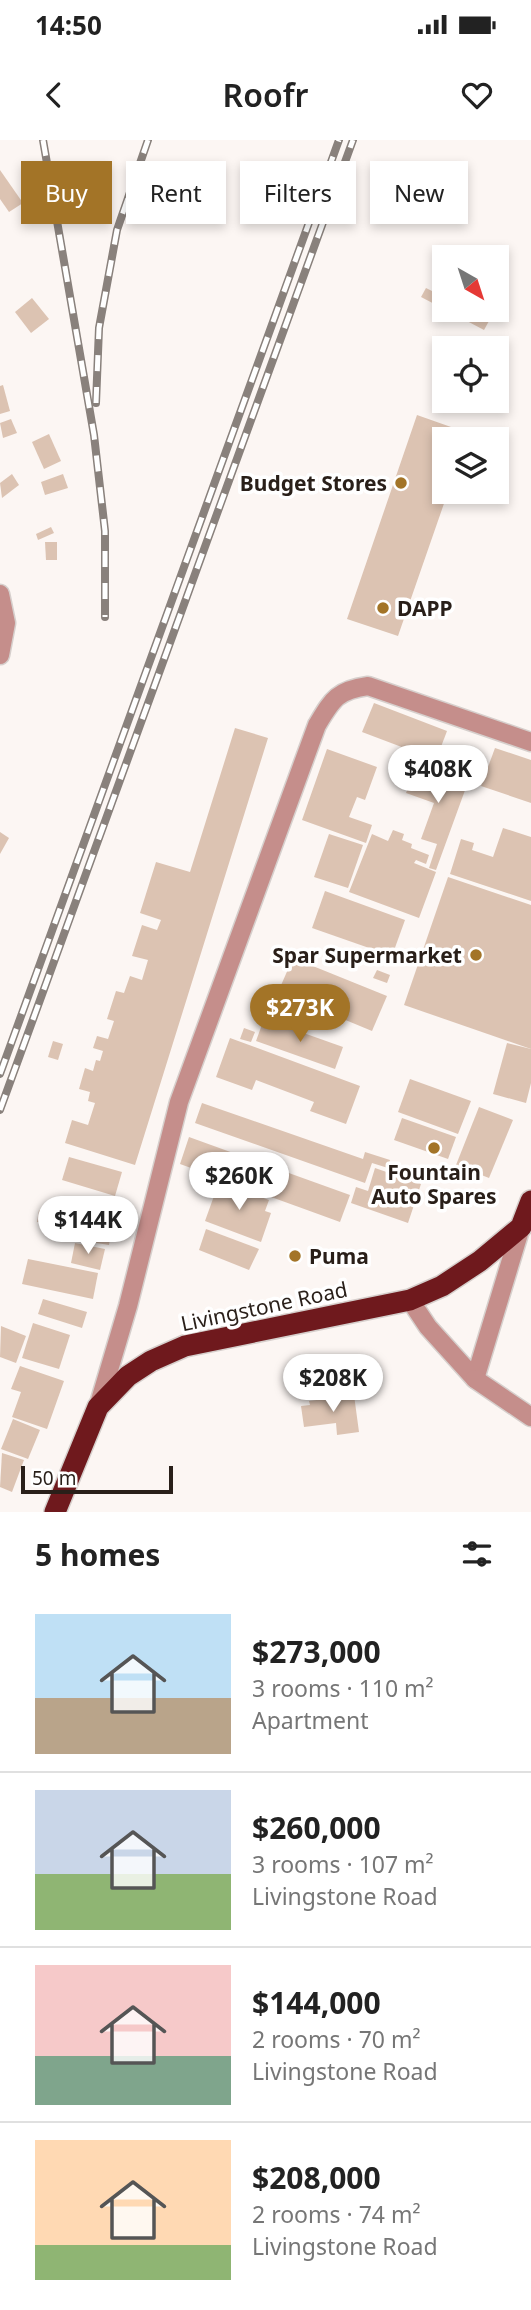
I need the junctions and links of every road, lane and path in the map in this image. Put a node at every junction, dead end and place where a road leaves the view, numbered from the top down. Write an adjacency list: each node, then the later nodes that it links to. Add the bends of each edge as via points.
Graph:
1 (0, 594): 2 (street, via 6,622)
2 (0, 655)
3 (531, 743): 8 (street, via 368,686 347,689 331,701 317,725 179,1102)
4 (531, 1201): 5 (highway)
5 (521, 1227): 6 (highway, Livingstone Road, via 442,1286); 7 (street)
6 (410, 1300): 7 (street); 8 (highway, Livingstone Road, via 185,1346 128,1376)
7 (475, 1379): 9 (street)
8 (98, 1407): 10 (highway, Livingstone Road)
9 (531, 1417)
10 (55, 1512)

